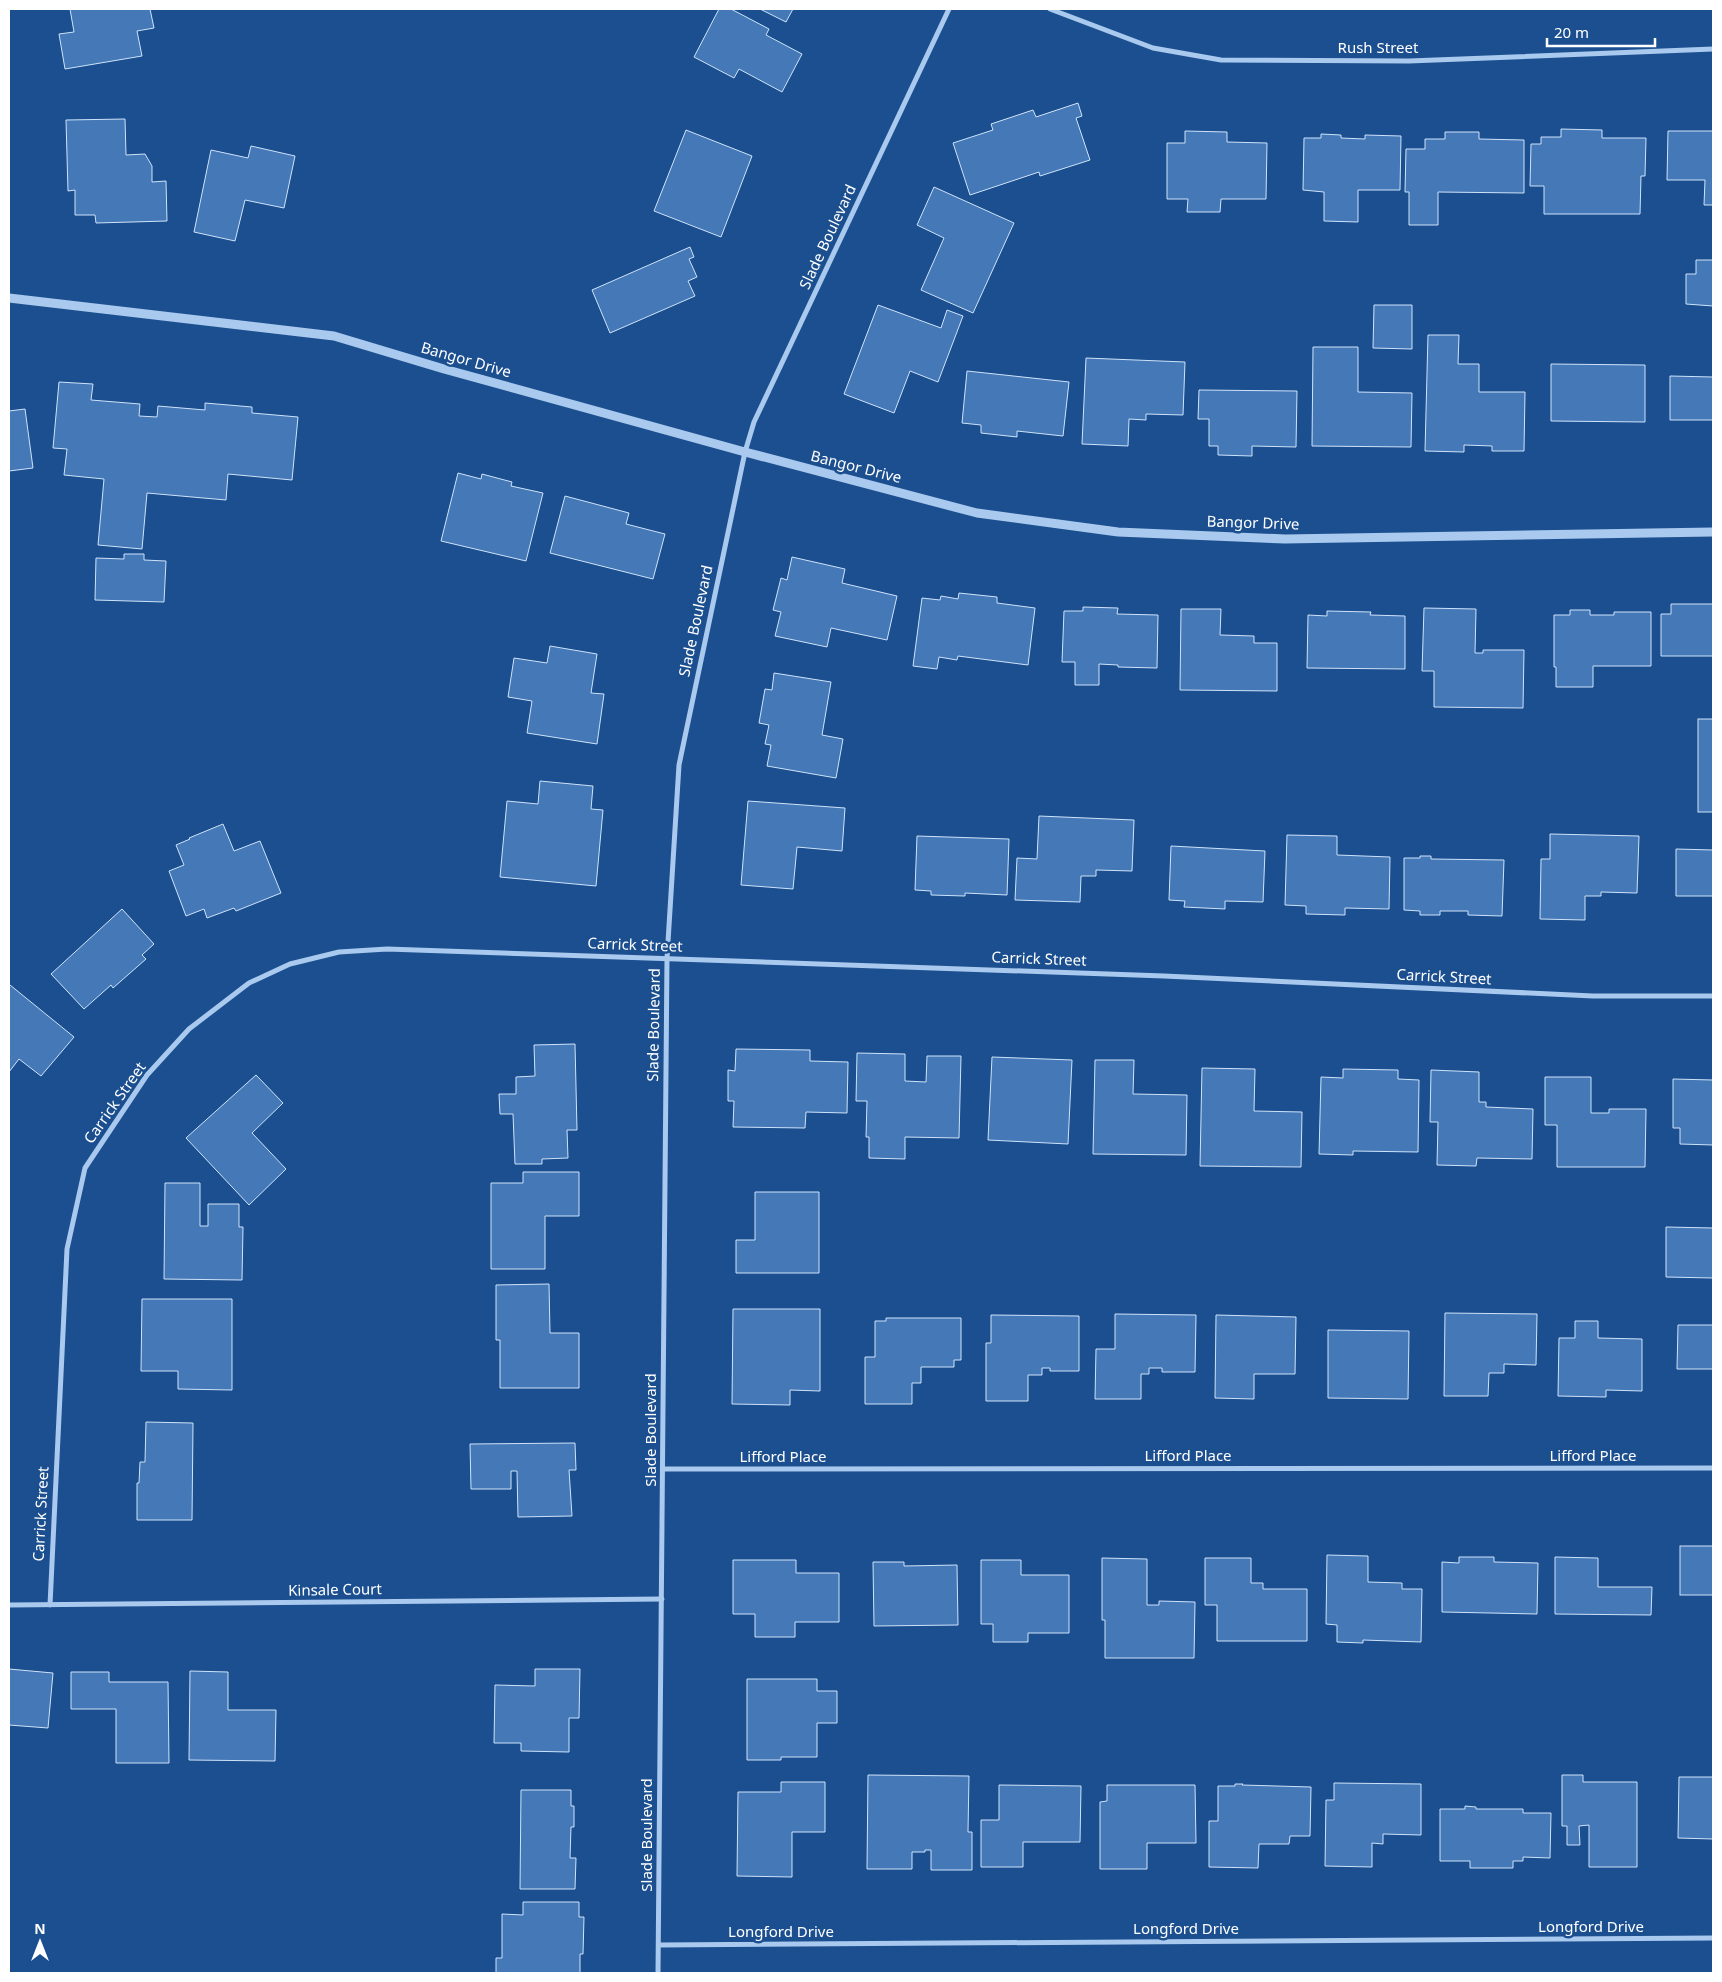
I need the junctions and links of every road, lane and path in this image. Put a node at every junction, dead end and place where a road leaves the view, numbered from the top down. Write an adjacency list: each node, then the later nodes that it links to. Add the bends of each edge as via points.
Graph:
1 (949, 9): 5 (street, Slade Boulevard, via 754,422)
2 (1050, 9): 3 (street, Rush Street, via 1153,48 1221,60 1409,62)
3 (1713, 49)
4 (9, 298): 5 (street, Bangor Drive, via 334,336)
5 (745, 452): 6 (street, Bangor Drive, via 977,512 1118,532 1285,539); 7 (street, Slade Boulevard, via 678,765)
6 (1713, 532)
7 (668, 958): 8 (street, Carrick Street, via 1593,996); 10 (street, Slade Boulevard); 13 (street, Carrick Street, via 387,949 339,952 290,964 249,982 189,1030 147,1075 85,1168 67,1249)
8 (1713, 996)
9 (1713, 1468): 10 (street, Lifford Place)
10 (663, 1469): 11 (street, Slade Boulevard)
11 (662, 1599): 13 (street, Kinsale Court); 15 (street, Slade Boulevard)
12 (9, 1605): 13 (street, Kinsale Court)
13 (50, 1605)
14 (1713, 1938): 15 (street, Longford Drive)
15 (659, 1945): 16 (street, Slade Boulevard)
16 (658, 1973)

